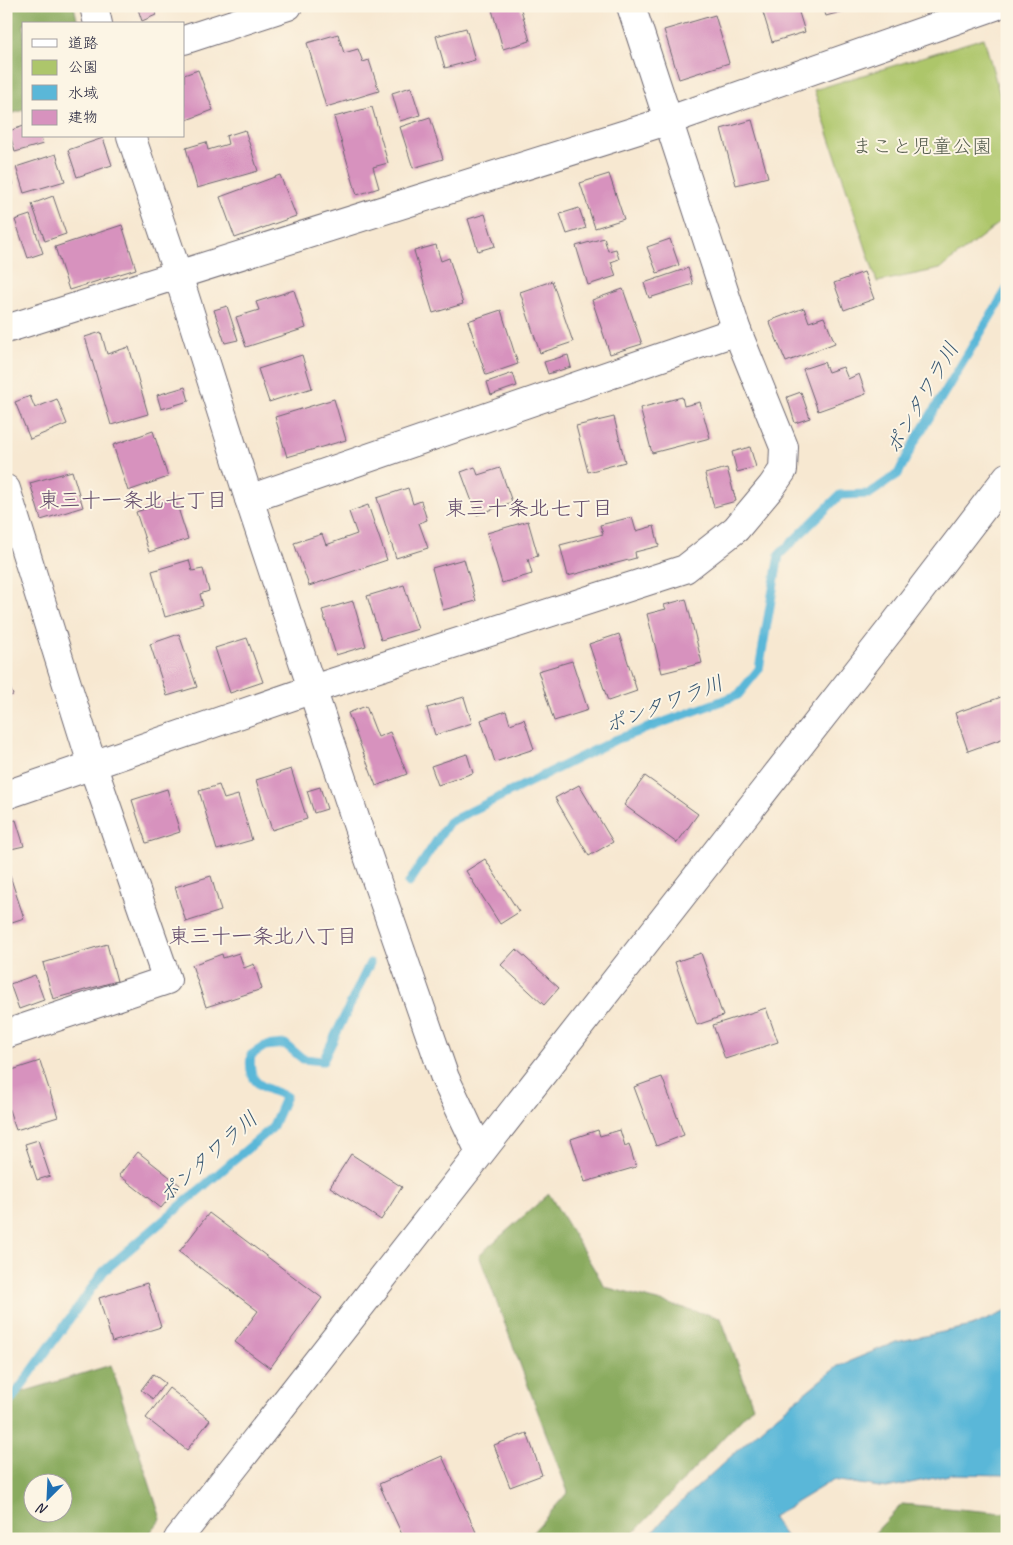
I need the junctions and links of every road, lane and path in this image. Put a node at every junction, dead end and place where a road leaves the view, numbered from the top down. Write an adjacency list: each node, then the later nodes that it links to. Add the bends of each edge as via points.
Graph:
1 (94, 6): 5 (street)
2 (288, 6): 6 (street)
3 (631, 6): 7 (street)
4 (995, 6): 7 (street)
5 (98, 22)
6 (185, 40)
7 (667, 121): 9 (street); 11 (street)
8 (132, 138): 9 (street)
9 (178, 275): 10 (street); 14 (street)
10 (6, 328)
11 (737, 331): 14 (street); 15 (street, via 784,447 784,470 736,529 685,569)
12 (1007, 477): 19 (street)
13 (6, 490): 16 (street)
14 (250, 499): 15 (street)
15 (313, 689): 16 (street); 19 (street, via 445,1078)
16 (92, 764): 17 (street); 18 (street, via 167,980)
17 (6, 795)
18 (6, 1034)
19 (480, 1152): 20 (street)
20 (178, 1539)

